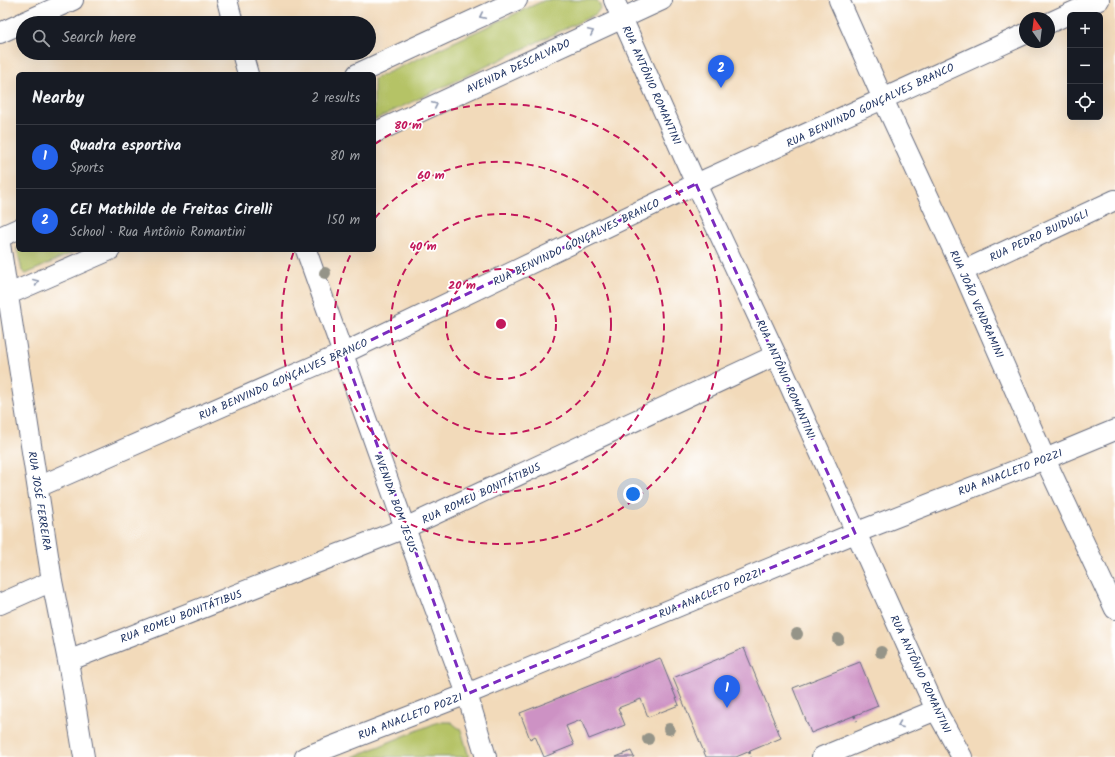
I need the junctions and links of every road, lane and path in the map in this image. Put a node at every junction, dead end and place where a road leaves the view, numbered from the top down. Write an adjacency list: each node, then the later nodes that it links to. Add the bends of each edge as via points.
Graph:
1 (73, 0): 8 (street)
2 (227, 0): 9 (street)
3 (517, 0): 17 (street, one-way to 17)
4 (614, 0): 10 (street, RUA ANTÔNIO ROMANTINI)
5 (662, 0): 10 (street, AVENIDA DESCALVADO)
6 (839, 0): 18 (street, RUA JOÃO VENDRAMINI)
7 (1099, 0): 11 (street)
8 (38, 16)
9 (231, 16)
10 (622, 18): 19 (street, AVENIDA DESCALVADO, one-way to 10); 20 (street, RUA ANTÔNIO ROMANTINI)
11 (1055, 20)
12 (16, 26): 13 (street)
13 (0, 33)
14 (1019, 37): 18 (street, RUA BENVINDO GONÇALVES BRANCO)
15 (244, 60): 16 (street)
16 (247, 72)
17 (361, 72)
18 (883, 99): 20 (street, RUA BENVINDO GONÇALVES BRANCO); 27 (street, RUA JOÃO VENDRAMINI)
19 (376, 132)
20 (696, 184): 30 (street, RUA BENVINDO GONÇALVES BRANCO); 31 (street, RUA ANTÔNIO ROMANTINI)
21 (1115, 200): 27 (street, RUA PEDRO BUIDUGLI)
22 (16, 230): 23 (street)
23 (0, 237)
24 (0, 244): 28 (street, RUA JOSÉ FERREIRA)
25 (105, 252): 28 (street, one-way to 25)
26 (307, 252): 30 (street, AVENIDA BOM JESUS)
27 (963, 271): 33 (street, RUA JOÃO VENDRAMINI)
28 (4, 296): 29 (street, RUA JOSÉ FERREIRA)
29 (5, 318): 34 (street, RUA JOSÉ FERREIRA)
30 (344, 353): 34 (street, RUA BENVINDO GONÇALVES BRANCO); 35 (street, AVENIDA BOM JESUS)
31 (776, 355): 35 (street, RUA ROMEU BONITÁTIBUS); 36 (street, RUA ANTÔNIO ROMANTINI)
32 (1115, 430): 33 (street, RUA ANACLETO POZZI)
33 (1045, 459): 36 (street, RUA ANACLETO POZZI); 39 (street, RUA JOÃO VENDRAMINI)
34 (38, 487): 37 (street, RUA JOSÉ FERREIRA)
35 (404, 528): 40 (street, RUA ROMEU BONITÁTIBUS); 41 (street, AVENIDA BOM JESUS)
36 (855, 533): 41 (street, RUA ANACLETO POZZI); 42 (street, RUA ANTÔNIO ROMANTINI)
37 (52, 581): 38 (street); 40 (street, RUA JOSÉ FERREIRA)
38 (0, 604)
39 (1115, 609)
40 (68, 661): 44 (street, RUA JOSÉ FERREIRA)
41 (467, 694): 45 (street, RUA ANACLETO POZZI); 46 (street, AVENIDA BOM JESUS)
42 (936, 710): 48 (street, one-way to 48); 49 (street, RUA ANTÔNIO ROMANTINI)
43 (749, 751): 47 (path)
44 (84, 757)
45 (305, 757)
46 (486, 757)
47 (751, 757)
48 (822, 757)
49 (962, 757)

